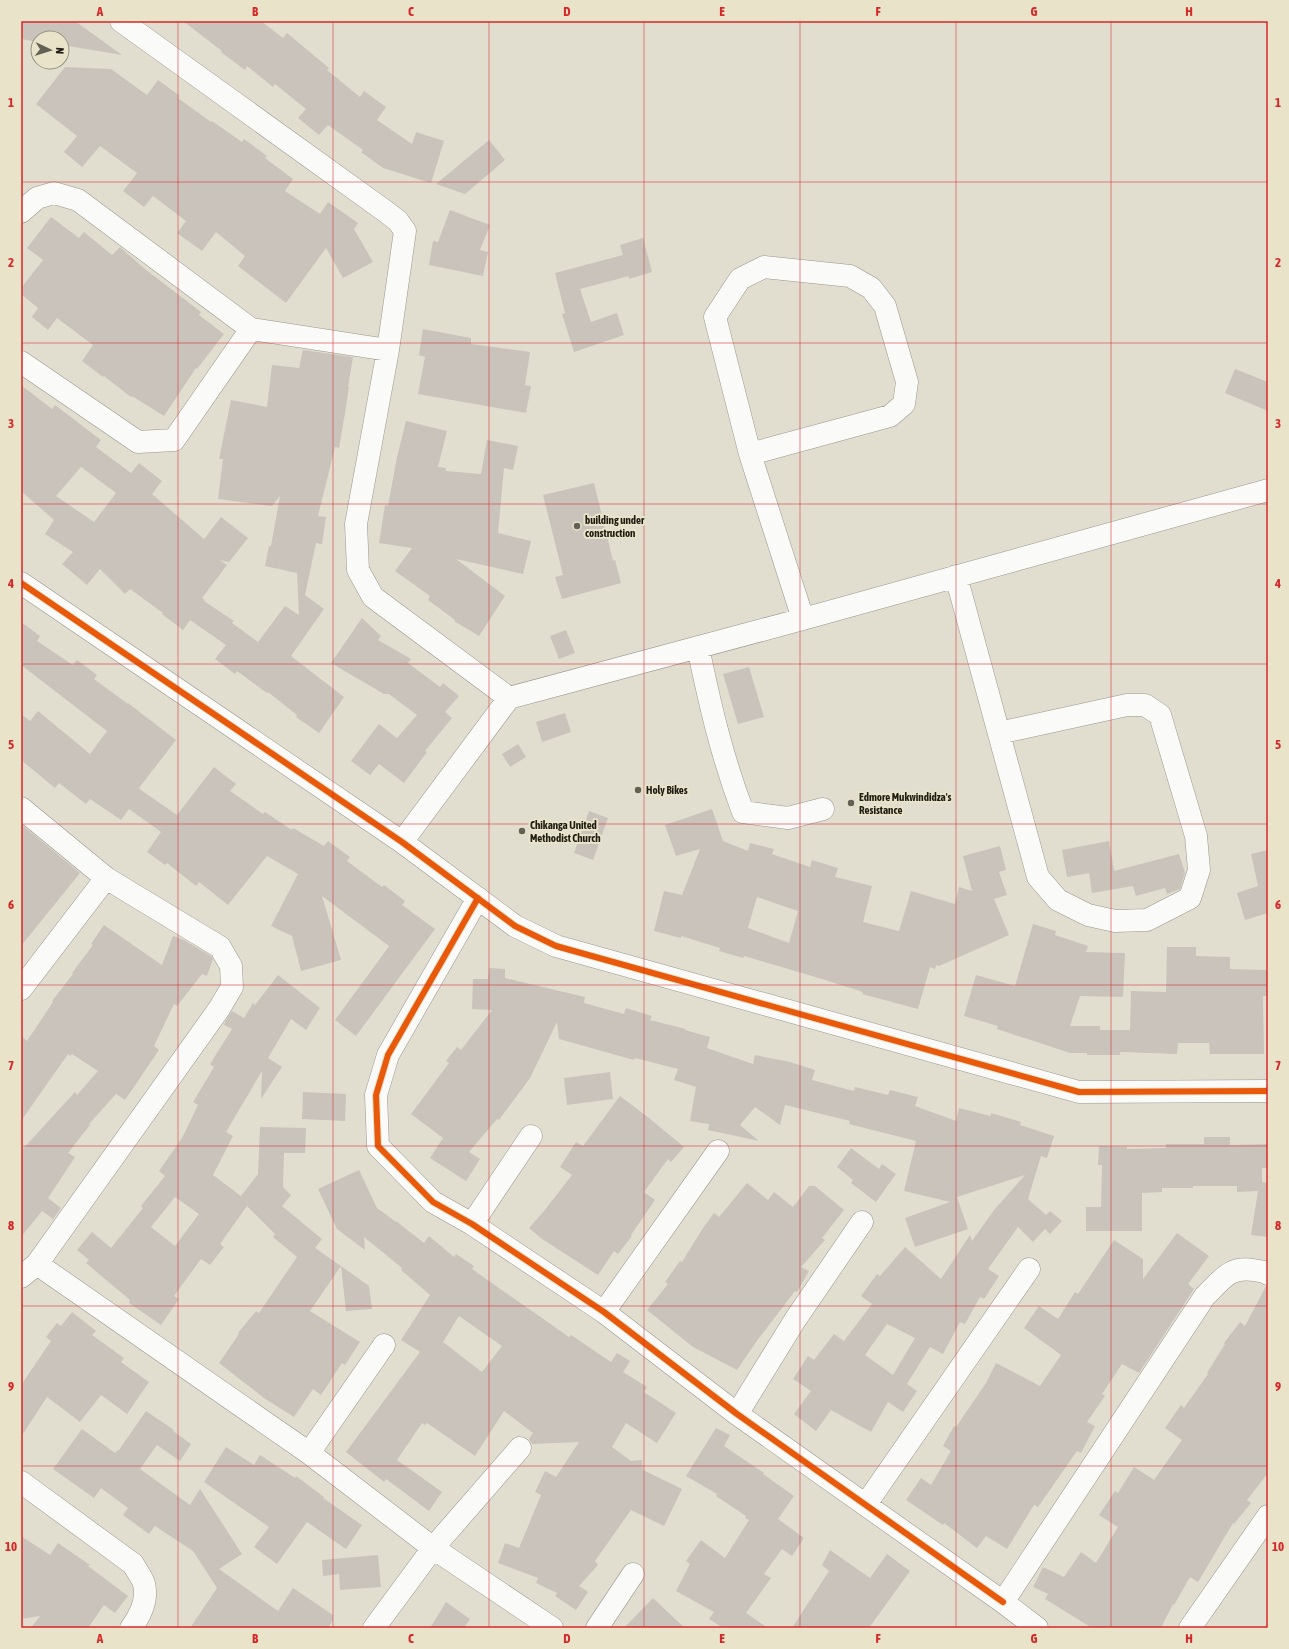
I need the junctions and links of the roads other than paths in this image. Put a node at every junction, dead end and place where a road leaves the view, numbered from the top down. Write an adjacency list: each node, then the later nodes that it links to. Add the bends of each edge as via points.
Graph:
1 (121, 21): 4 (street, via 398,221 405,231)
2 (21, 212): 3 (street, via 38,198 54,193 78,200)
3 (251, 329): 4 (street); 5 (street, via 174,440 138,442)
4 (388, 350): 12 (street, via 356,524 358,570 373,597)
5 (21, 362)
6 (750, 454): 6 (street, via 715,317 740,279 764,267 850,276 870,288 884,306 907,382 904,404 890,416); 10 (street)
7 (1268, 490): 8 (street)
8 (956, 576): 10 (street); 13 (street)
9 (21, 583): 16 (street)
10 (803, 619): 11 (street)
11 (698, 647): 12 (street); 15 (street, via 728,774 743,812 788,818)
12 (509, 698): 16 (street)
13 (999, 733): 13 (street, via 1038,877 1058,900 1088,915 1115,921 1147,920 1190,898 1199,870 1196,836 1160,715 1145,705 1127,705)
14 (21, 808): 17 (street)
15 (823, 809)
16 (402, 842): 18 (street)
17 (106, 878): 19 (street); 26 (street, via 220,947 231,966 232,987 215,1015)
18 (478, 898): 20 (street, via 516,926 556,946 1080,1092); 24 (street, via 388,1055 376,1095 378,1146 433,1202)
19 (21, 989)
20 (1268, 1090)
21 (532, 1136): 24 (street)
22 (718, 1151): 28 (street)
23 (862, 1222): 30 (street, via 795,1320)
24 (472, 1224): 28 (street)
25 (1029, 1269): 34 (street)
26 (29, 1270): 32 (street)
27 (1268, 1274): 38 (street, via 1242,1268 1236,1270 1205,1296)
28 (604, 1312): 30 (street)
29 (384, 1345): 32 (street)
30 (737, 1414): 34 (street)
31 (520, 1448): 36 (street)
32 (309, 1453): 36 (street)
33 (21, 1482): 39 (street, via 133,1564 144,1584 145,1600)
34 (866, 1504): 38 (street)
35 (1268, 1516): 44 (street)
36 (433, 1548): 40 (street); 41 (street)
37 (633, 1574): 42 (street)
38 (1003, 1602): 43 (street)
39 (131, 1628)
40 (374, 1628)
41 (552, 1628)
42 (597, 1628)
43 (1037, 1628)
44 (1190, 1628)

